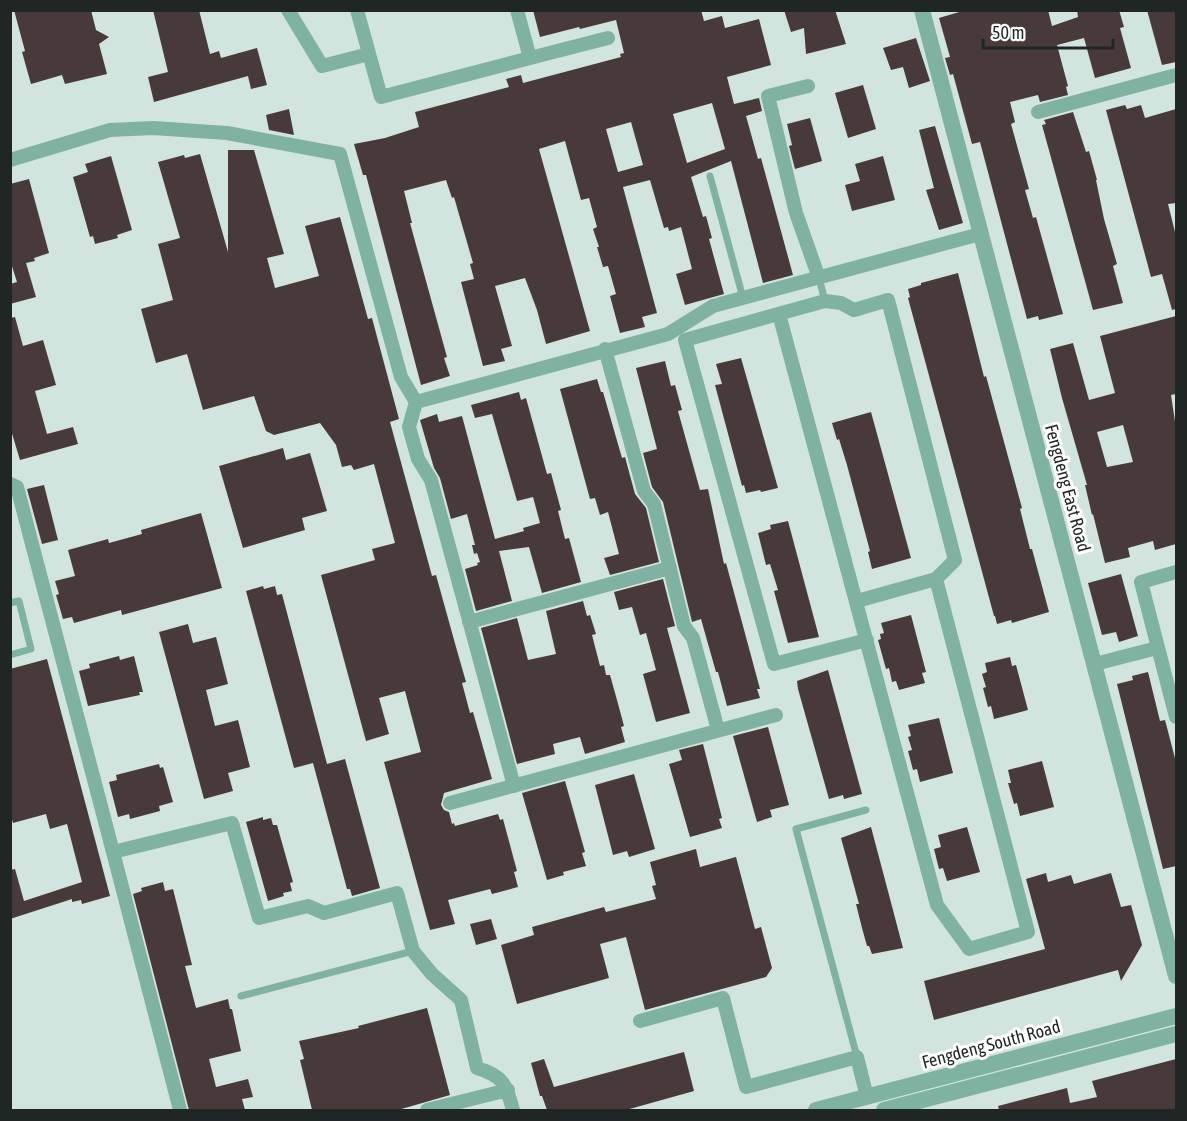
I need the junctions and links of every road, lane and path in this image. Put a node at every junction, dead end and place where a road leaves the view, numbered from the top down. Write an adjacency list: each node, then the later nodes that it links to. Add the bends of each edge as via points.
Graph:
1 (288, 10): 6 (street, via 322,66)
2 (357, 10): 6 (street)
3 (517, 10): 7 (street)
4 (922, 10): 13 (street, Fengdeng East Road)
5 (608, 38): 7 (street)
6 (369, 54): 7 (street, via 381,97)
7 (530, 58)
8 (1176, 75): 10 (street)
9 (808, 86): 14 (street, via 768,96 796,213)
10 (1038, 112)
11 (10, 160): 19 (street, via 110,130 153,128 227,133 340,154 401,377)
12 (710, 176): 15 (lane)
13 (980, 234): 14 (street); 30 (street, Fengdeng East Road)
14 (819, 278): 15 (street); 16 (lane)
15 (743, 298): 18 (street, via 713,306 668,334)
16 (825, 301): 17 (street); 23 (street, via 842,303 854,310 888,300 955,560)
17 (779, 314): 24 (street); 27 (street, via 685,340 774,664)
18 (606, 349): 19 (street); 21 (street, via 644,491 654,504)
19 (416, 402): 26 (street, via 409,427 418,459 431,480)
20 (10, 484): 37 (street, via 17,487)
21 (670, 568): 26 (street); 33 (street, via 684,626 693,638)
22 (1176, 572): 28 (street, via 1141,582)
23 (936, 579): 24 (street); 27 (street, via 1028,932 969,949 937,905)
24 (857, 601): 27 (street)
25 (10, 603): 29 (lane, via 19,601 31,650)
26 (470, 622): 34 (street)
27 (867, 640)
28 (1157, 648): 30 (street); 32 (street)
29 (10, 655)
30 (1095, 664): 39 (street, Fengdeng East Road)
31 (776, 715): 33 (street)
32 (1176, 717)
33 (718, 730): 34 (street)
34 (514, 786): 35 (street)
35 (450, 803)
36 (866, 810): 44 (lane, via 796,829)
37 (113, 852): 38 (street, via 232,823 260,918 308,906 324,913 397,892); 47 (street)
38 (413, 951): 40 (lane); 45 (street, via 461,1000 477,1068 495,1073)
39 (1176, 976)
40 (241, 996)
41 (1176, 1016): 46 (street, Fengdeng South Road)
42 (640, 1022): 44 (street, via 723,998 746,1086)
43 (1176, 1034): 51 (street, Fengdeng South Road)
44 (857, 1057): 46 (street)
45 (508, 1090): 48 (street); 49 (street)
46 (867, 1097): 50 (street, Fengdeng South Road)
47 (180, 1110)
48 (427, 1110)
49 (513, 1110)
50 (816, 1110)
51 (884, 1110)

